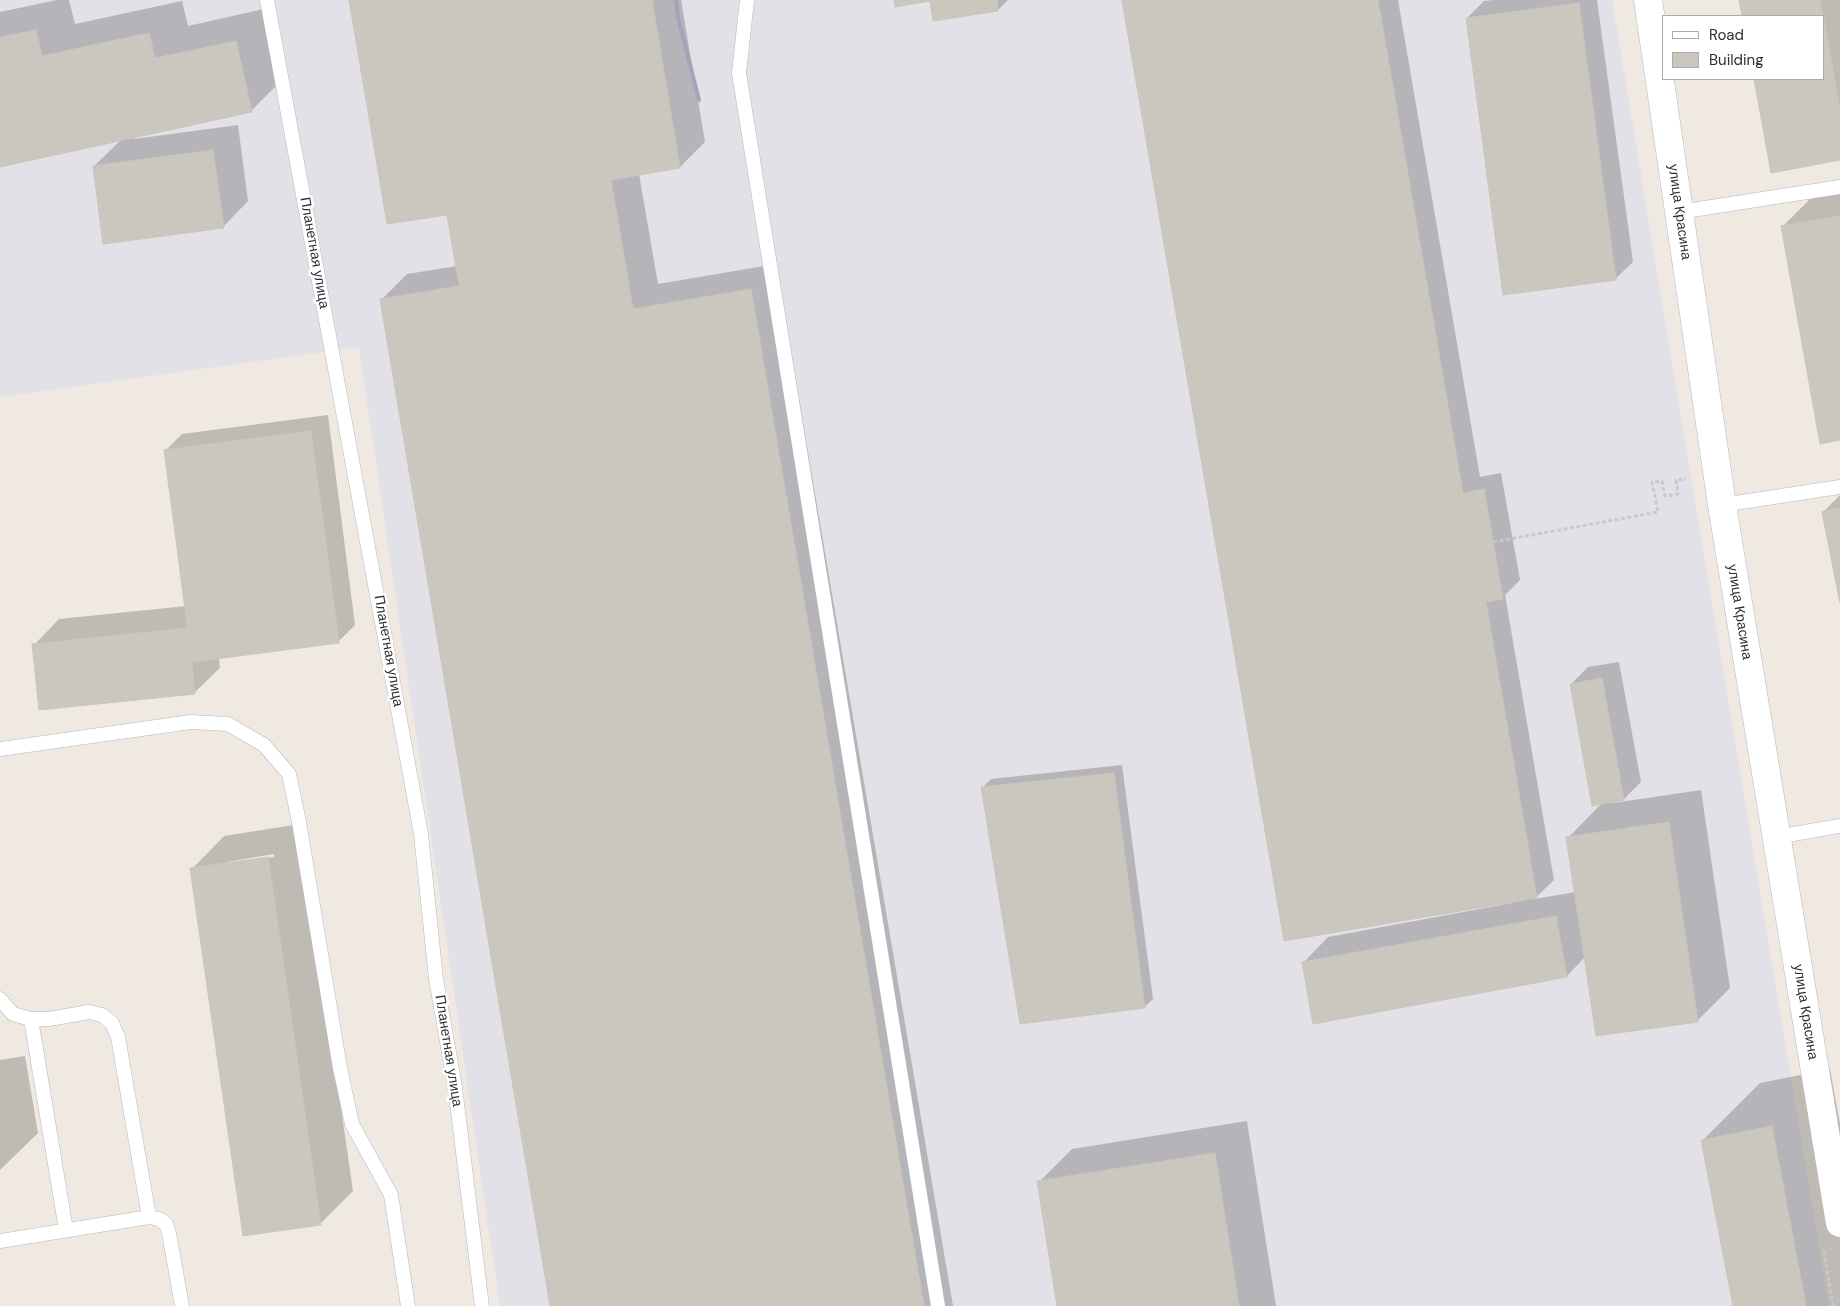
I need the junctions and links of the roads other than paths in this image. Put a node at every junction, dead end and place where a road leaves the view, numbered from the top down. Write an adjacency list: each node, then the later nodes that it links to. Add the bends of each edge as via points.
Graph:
1 (267, 0): 20 (lane, Планетная улица, via 421,834 436,979 455,1087)
2 (747, 0): 21 (lane, via 739,73)
3 (1648, 0): 5 (street, улица Красина)
4 (1840, 186): 5 (lane)
5 (1679, 212): 7 (street, улица Красина)
6 (1840, 487): 7 (lane)
7 (1722, 505): 10 (street, улица Красина)
8 (0, 749): 19 (lane, via 191,722 228,724 264,744 289,774 352,1124 391,1195)
9 (1840, 826): 10 (lane)
10 (1776, 837): 13 (street, улица Красина)
11 (0, 999): 12 (lane, via 13,1014)
12 (31, 1019): 14 (lane, via 89,1012 102,1015 112,1023 118,1037); 16 (lane)
13 (1834, 1160): 15 (street, улица Красина)
14 (149, 1217): 16 (lane); 18 (lane, via 166,1224 169,1232)
15 (1840, 1223)
16 (66, 1230): 17 (lane)
17 (0, 1241)
18 (182, 1306)
19 (408, 1306)
20 (482, 1306)
21 (938, 1306)

